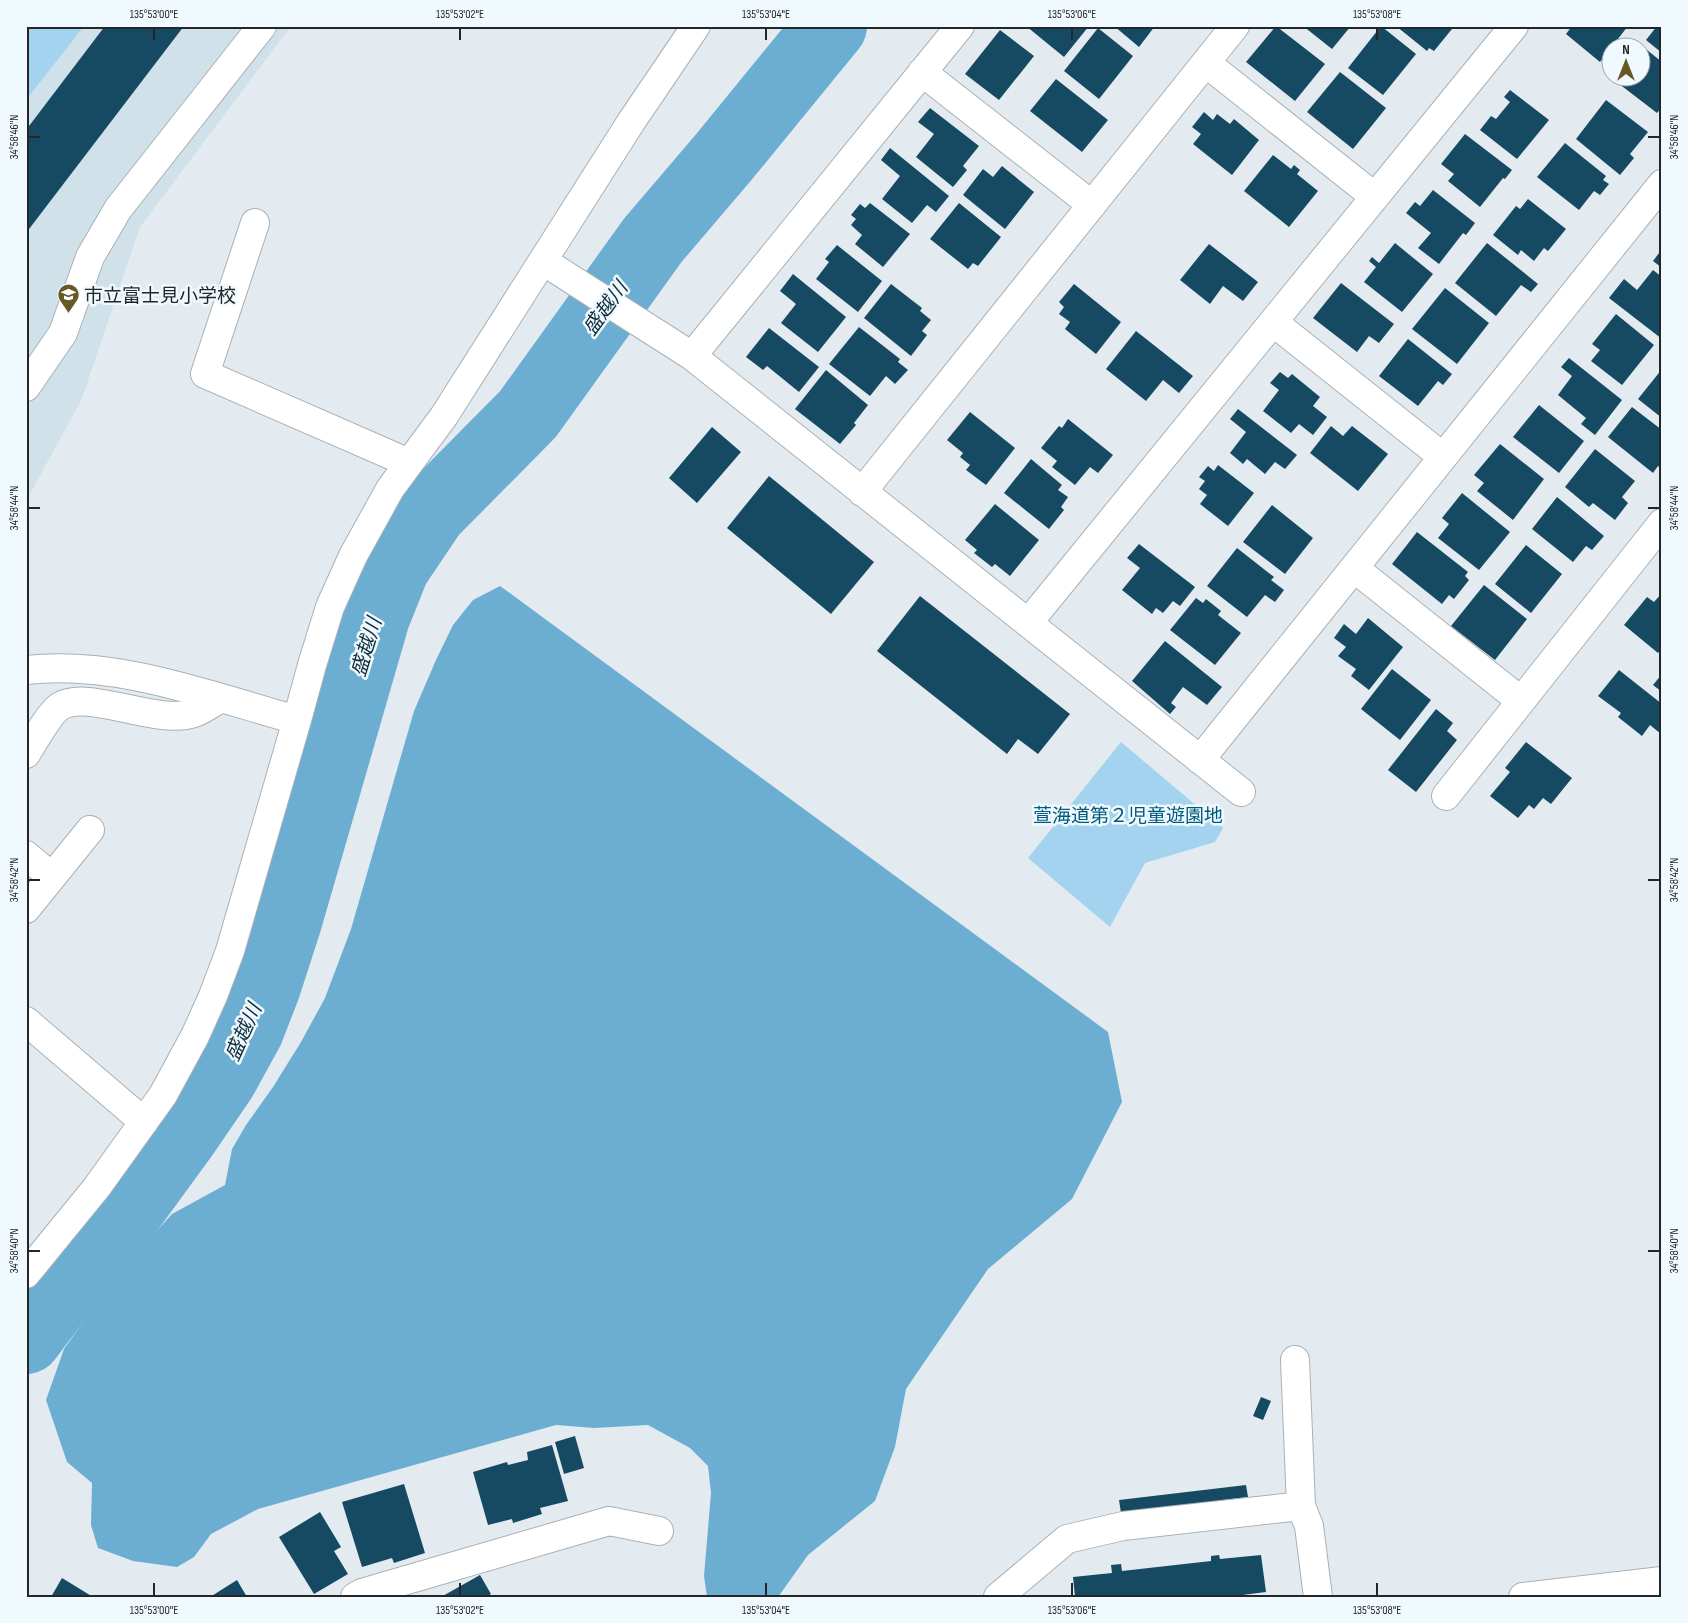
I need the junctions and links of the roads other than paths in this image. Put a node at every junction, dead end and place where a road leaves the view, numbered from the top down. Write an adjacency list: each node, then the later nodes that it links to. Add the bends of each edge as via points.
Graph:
1 (262, 26): 15 (street, via 118,209 90,257 63,333)
2 (696, 26): 12 (street)
3 (960, 26): 7 (street)
4 (1235, 26): 6 (street)
5 (1514, 26): 9 (street)
6 (1206, 63): 9 (street); 10 (street)
7 (922, 72): 10 (street); 14 (street)
8 (1662, 184): 16 (street)
9 (1375, 197): 13 (street)
10 (1092, 205): 18 (street)
11 (255, 223): 17 (street, via 205,374)
12 (543, 261): 14 (street); 17 (street, via 444,416)
13 (1273, 322): 16 (street); 21 (street)
14 (692, 356): 18 (street)
15 (26, 387)
16 (1443, 457): 20 (street)
17 (410, 463): 25 (street, via 390,489 362,539 330,607)
18 (862, 492): 21 (street)
19 (1657, 537): 24 (street)
20 (1354, 568): 24 (street); 27 (street)
21 (1028, 623): 27 (street)
22 (26, 670): 23 (street, via 90,669 139,676)
23 (221, 698): 25 (street); 26 (street, via 194,714 163,716 80,700 59,707)
24 (1521, 701): 29 (street)
25 (297, 720): 35 (street, via 230,951 213,996 164,1095)
26 (26, 754)
27 (1200, 760): 28 (street)
28 (1240, 792)
29 (1446, 796)
30 (90, 830): 32 (street)
31 (26, 855): 32 (street)
32 (52, 877): 33 (street)
33 (26, 909)
34 (26, 1021): 35 (street)
35 (144, 1122): 36 (street, via 97,1187)
36 (26, 1274)
37 (1295, 1360): 38 (street)
38 (1301, 1506): 42 (street, via 1123,1526 1067,1538); 43 (street, via 1309,1526)
39 (659, 1530): 41 (street, via 609,1521)
40 (1662, 1581): 44 (street)
41 (355, 1597)
42 (998, 1597)
43 (1318, 1597)
44 (1523, 1597)

